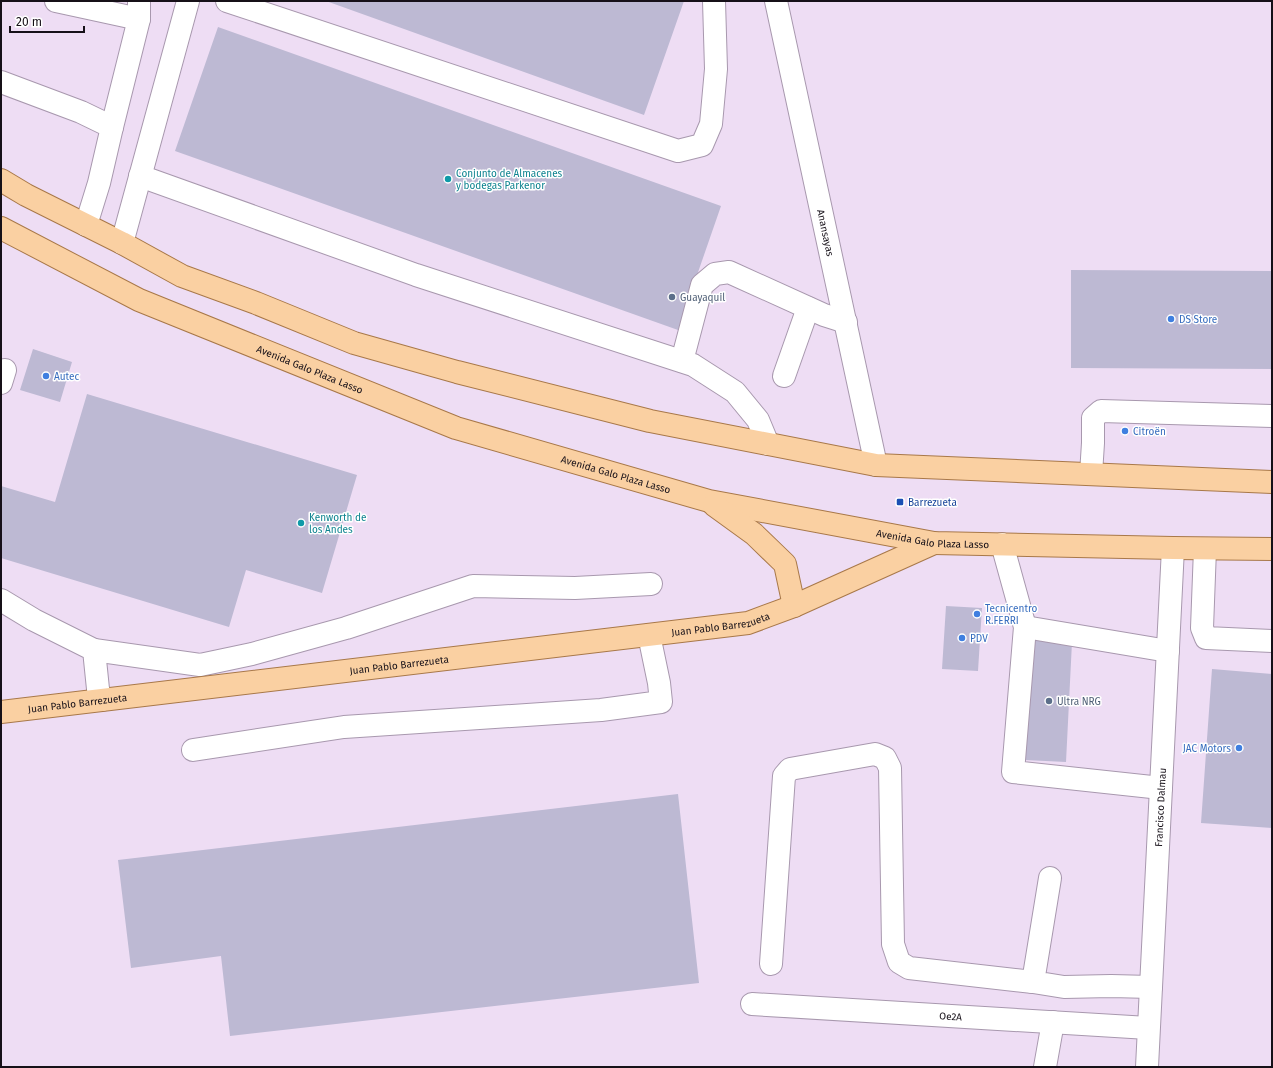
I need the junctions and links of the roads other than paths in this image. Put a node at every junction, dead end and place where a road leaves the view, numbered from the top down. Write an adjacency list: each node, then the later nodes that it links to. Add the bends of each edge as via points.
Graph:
1 (56, 1): 6 (street)
2 (188, 1): 9 (street)
3 (227, 1): 4 (street, via 678,151 702,145 711,124 716,70)
4 (714, 1)
5 (776, 1): 15 (street, Anansayas)
6 (139, 10): 8 (street)
7 (1, 82): 8 (street, via 81,112)
8 (112, 127): 11 (street)
9 (140, 176): 13 (street); 16 (street, via 416,275)
10 (1, 180): 11 (main road)
11 (86, 225): 13 (main road)
12 (1, 228): 23 (main road, Avenida Galo Plaza Lasso, via 139,300 456,428)
13 (122, 243): 19 (main road, via 182,276 256,302 354,343 650,421)
14 (808, 308): 15 (street); 16 (street, via 729,272 715,274 702,284); 17 (street)
15 (846, 322): 20 (street, Anansayas)
16 (682, 362): 19 (street, via 693,365 735,392 758,420)
17 (784, 376)
18 (1272, 416): 21 (street, via 1101,412 1093,418)
19 (768, 444): 20 (main road)
20 (876, 465): 21 (main road)
21 (1091, 474): 22 (main road)
22 (1272, 482)
23 (709, 501): 24 (main road, Avenida Galo Plaza Lasso); 31 (main road, via 754,534 785,564)
24 (934, 543): 25 (main road, Avenida Galo Plaza Lasso); 31 (main road, Juan Pablo Barrezueta)
25 (1002, 544): 26 (main road, Avenida Galo Plaza Lasso); 32 (street)
26 (1173, 548): 27 (main road, Avenida Galo Plaza Lasso); 36 (street, Francisco Dalmau)
27 (1205, 549): 28 (main road, Avenida Galo Plaza Lasso); 34 (street, via 1202,628 1206,638)
28 (1272, 549)
29 (652, 584): 35 (street, via 575,588 473,586 346,628 252,654 200,665)
30 (1, 600): 35 (street)
31 (794, 606): 33 (main road, Juan Pablo Barrezueta, via 748,623)
32 (1025, 627): 36 (street); 40 (street, via 1013,772)
33 (649, 635): 37 (main road, Juan Pablo Barrezueta); 39 (street, via 661,702 601,710 344,727)
34 (1272, 641)
35 (94, 650): 37 (street, via 98,689)
36 (1168, 651): 40 (street, Francisco Dalmau)
37 (102, 700): 38 (main road, Juan Pablo Barrezueta)
38 (1, 712)
39 (193, 750)
40 (1161, 788): 44 (street, Francisco Dalmau)
41 (1050, 878): 43 (street)
42 (771, 964): 43 (street, via 784,776 790,769 875,754 885,758 890,768 893,944 899,962 909,968)
43 (1033, 982): 44 (street, via 1064,987)
44 (1151, 987): 47 (street, Francisco Dalmau)
45 (752, 1004): 46 (street, Oe2A)
46 (1053, 1022): 47 (street, Oe2A); 48 (street)
47 (1148, 1028): 49 (street, Francisco Dalmau)
48 (1045, 1067)
49 (1147, 1067)

